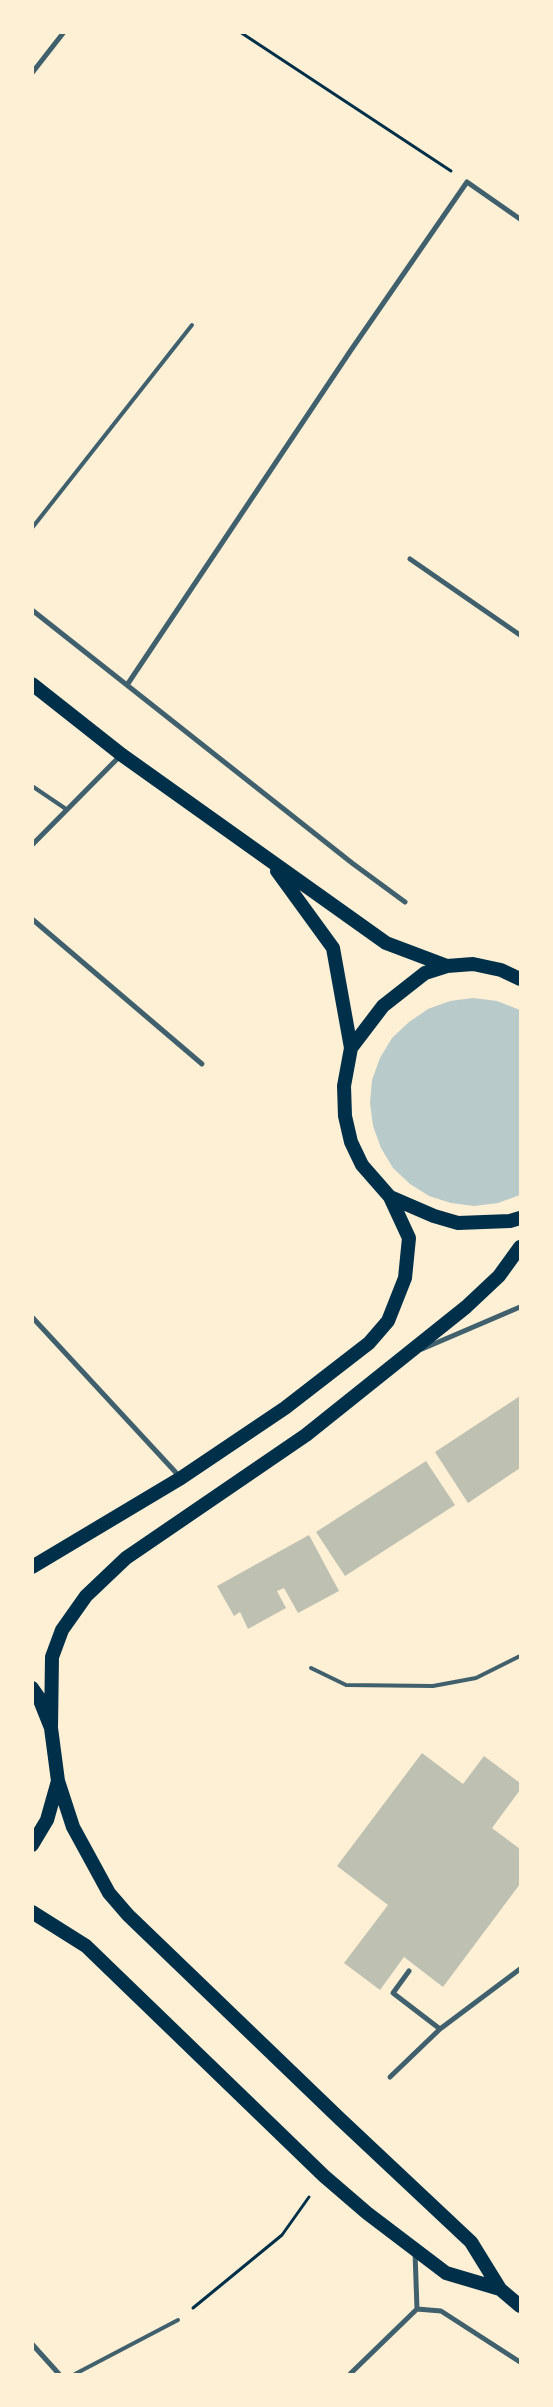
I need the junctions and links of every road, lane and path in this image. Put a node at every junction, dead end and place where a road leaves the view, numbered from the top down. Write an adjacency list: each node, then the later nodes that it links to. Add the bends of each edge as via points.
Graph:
1 (64, 32): 3 (street)
2 (240, 32): 4 (path)
3 (32, 73)
4 (468, 182): 5 (street); 12 (street)
5 (520, 219)
6 (192, 325): 7 (lane)
7 (32, 528)
8 (410, 558): 10 (street)
9 (32, 610): 12 (street)
10 (520, 635)
11 (32, 684): 13 (highway)
12 (127, 684): 18 (street, via 352,863)
13 (122, 755): 15 (street); 17 (highway)
14 (32, 786): 15 (lane)
15 (66, 809): 16 (street)
16 (32, 846)
17 (271, 862): 20 (highway, via 386,943); 22 (highway, via 333,948)
18 (406, 902)
19 (32, 919): 23 (street)
20 (447, 966): 21 (highway, via 473,964 501,970); 22 (highway, via 425,973 383,1006)
21 (520, 979)
22 (352, 1048): 24 (highway, via 344,1086 351,1142 362,1164)
23 (202, 1064)
24 (390, 1197): 25 (highway, via 458,1223); 30 (highway, via 409,1238 405,1278 388,1321 370,1343 285,1408)
25 (520, 1218)
26 (520, 1247): 29 (highway, via 499,1276 466,1308)
27 (520, 1307): 29 (street)
28 (32, 1318): 30 (street)
29 (404, 1357): 35 (highway, via 306,1435 126,1558 86,1596 62,1630 52,1657)
30 (181, 1478): 31 (highway)
31 (32, 1567)
32 (520, 1656): 33 (lane, via 476,1678 433,1686 346,1685)
33 (311, 1668)
34 (32, 1688): 35 (highway)
35 (51, 1728): 36 (highway)
36 (58, 1781): 37 (highway, via 48,1820); 45 (highway, via 73,1827 109,1893 128,1916 471,2242)
37 (32, 1845)
38 (32, 1912): 43 (highway, via 86,1946)
39 (520, 1969): 41 (street)
40 (409, 1971): 41 (street, via 393,1993)
41 (440, 2029): 42 (street)
42 (390, 2077)
43 (324, 2176): 44 (highway); 48 (path, via 282,2235)
44 (414, 2251): 45 (highway, via 446,2273); 47 (street)
45 (500, 2289): 46 (highway)
46 (520, 2306)
47 (417, 2309): 50 (street, via 441,2311); 53 (street)
48 (178, 2320): 52 (lane)
49 (32, 2344): 51 (street)
50 (520, 2362)
51 (59, 2374)
52 (75, 2374)
53 (350, 2374)

